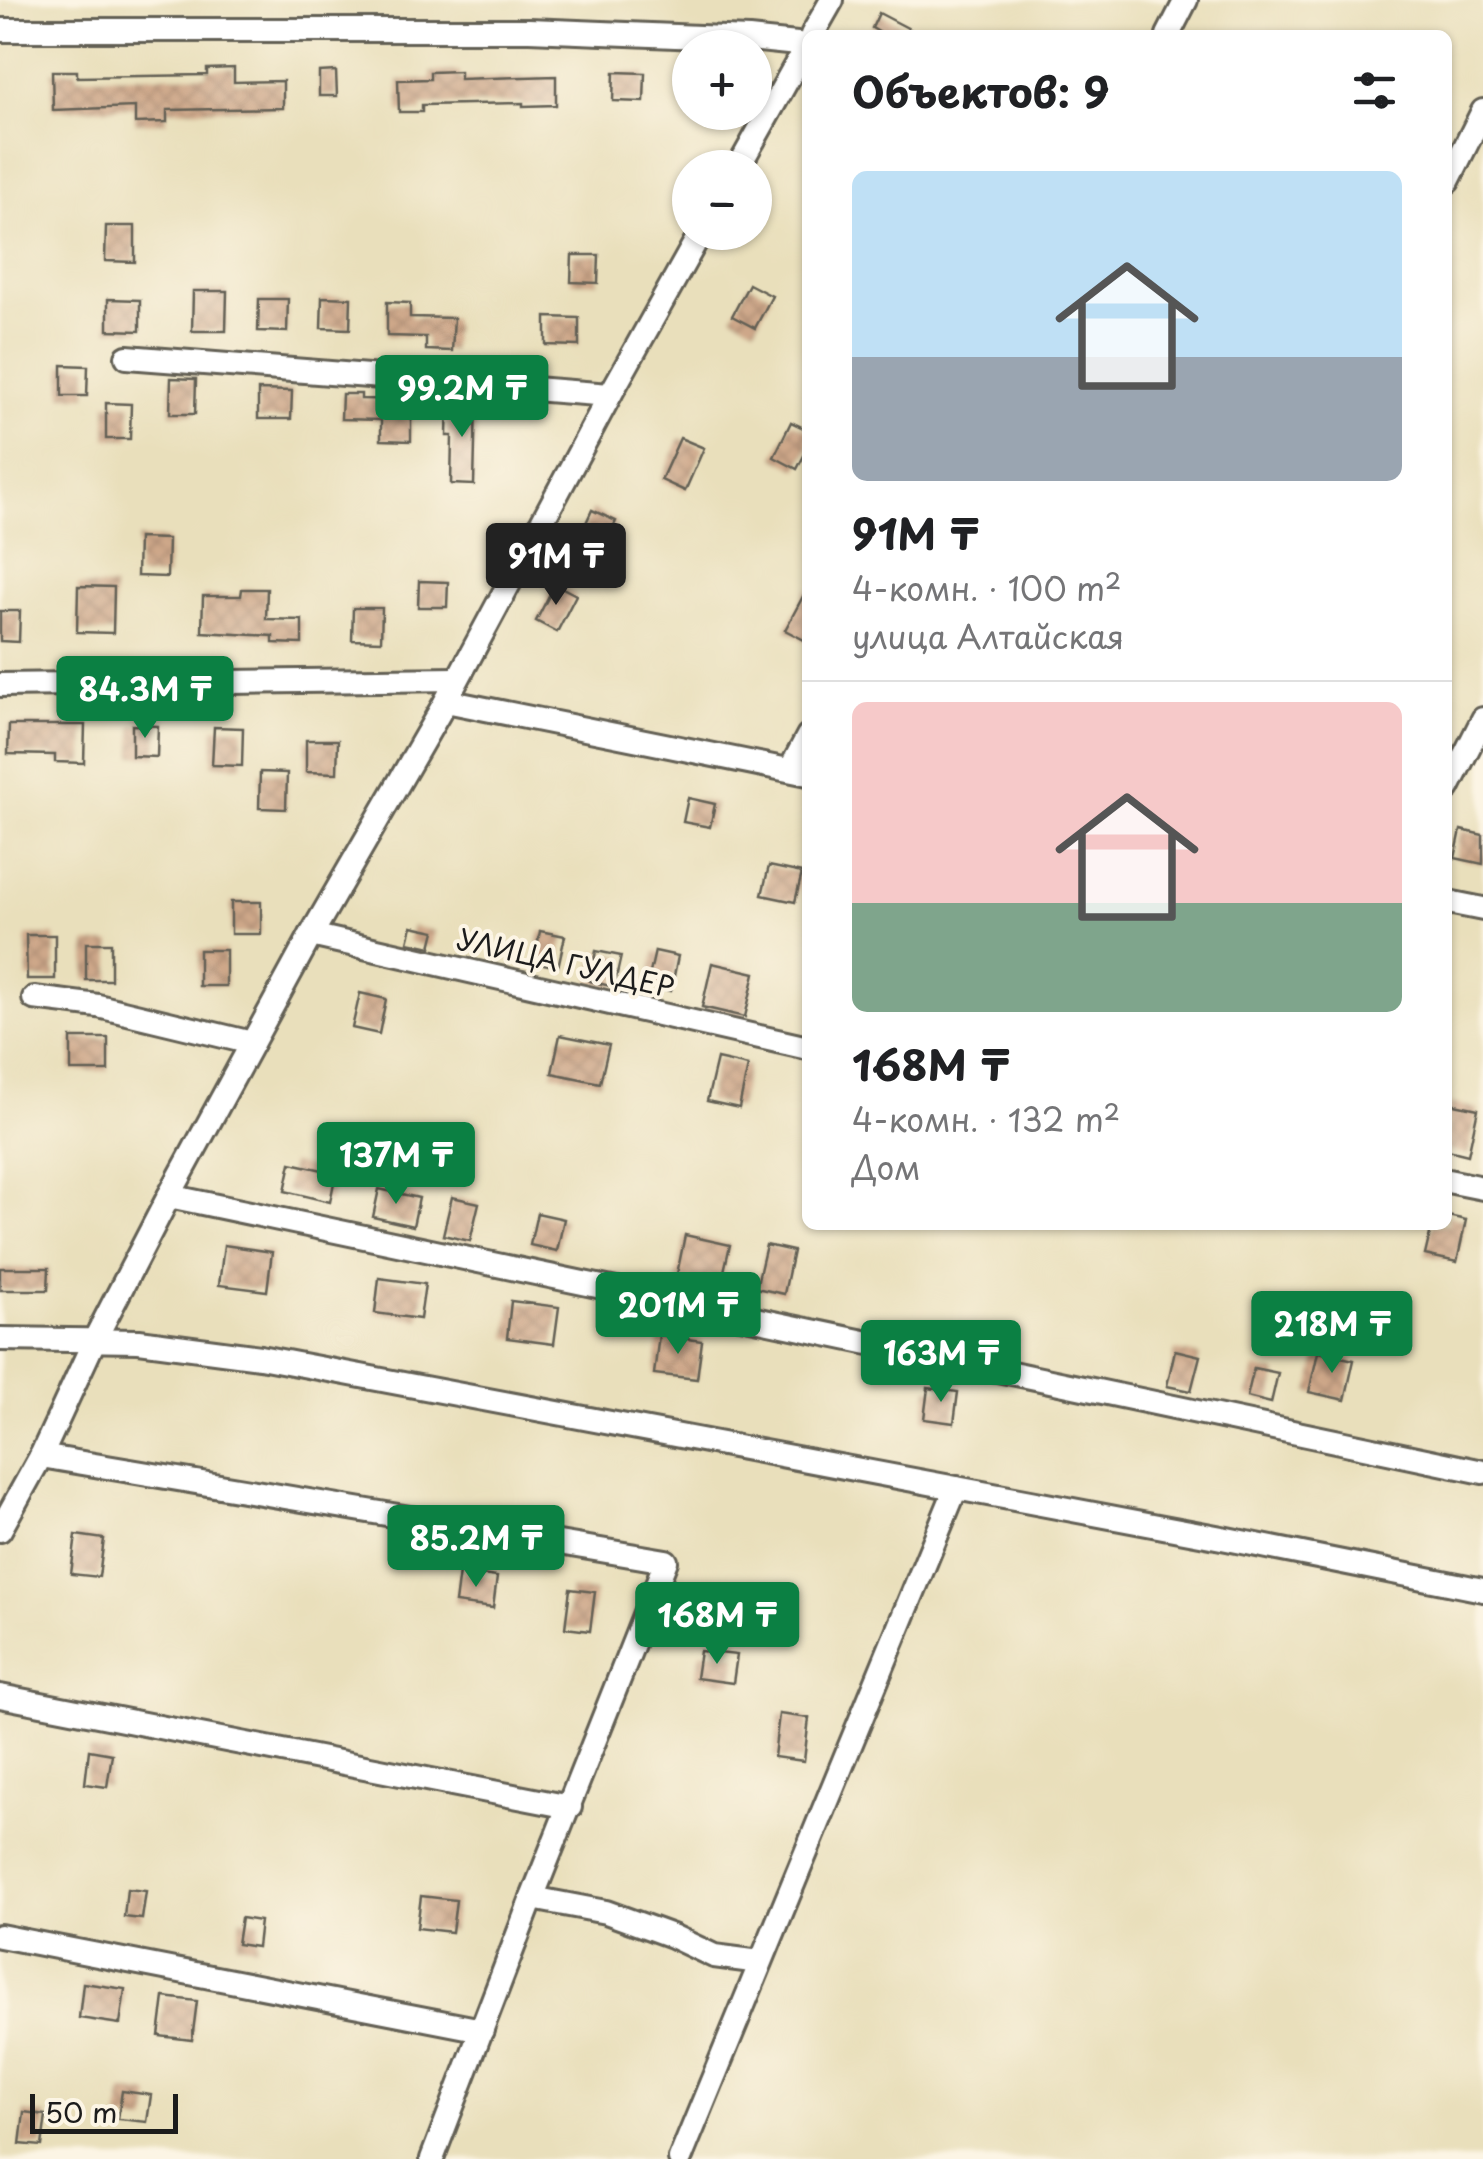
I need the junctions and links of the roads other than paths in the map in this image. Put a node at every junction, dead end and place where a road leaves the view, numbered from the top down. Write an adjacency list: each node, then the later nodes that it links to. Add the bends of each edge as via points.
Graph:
1 (832, 0): 4 (street)
2 (1186, 0): 5 (street)
3 (0, 30): 6 (street, via 529,30)
4 (815, 30)
5 (1171, 30)
6 (802, 44)
7 (802, 53): 9 (street)
8 (1483, 111): 10 (street)
9 (748, 150)
10 (1452, 173)
11 (692, 250): 13 (street)
12 (128, 357): 13 (street)
13 (610, 395): 14 (street)
14 (457, 679): 15 (street); 16 (street)
15 (0, 685)
16 (446, 701): 18 (street); 22 (street)
17 (1483, 719): 19 (street)
18 (799, 772)
19 (1452, 780)
20 (1452, 903): 21 (street)
21 (1483, 909)
22 (311, 936): 24 (street); 25 (street, УЛИЦА ГУЛДЕР)
23 (34, 998): 24 (street, via 98,1006)
24 (252, 1043): 28 (street)
25 (802, 1047)
26 (1452, 1182): 27 (street)
27 (1483, 1188)
28 (169, 1196): 29 (street); 32 (street)
29 (96, 1339): 30 (street); 31 (street); 33 (street, via 260,1357)
30 (0, 1340)
31 (41, 1456): 34 (street); 37 (street, via 666,1562)
32 (1483, 1472)
33 (956, 1488): 35 (street); 40 (street)
34 (0, 1530)
35 (1483, 1590)
36 (0, 1696): 37 (street)
37 (570, 1808): 38 (street)
38 (532, 1898): 40 (street, via 606,1912 714,1956); 41 (street)
39 (0, 1936): 41 (street)
40 (760, 1962): 43 (street)
41 (482, 2030): 42 (street)
42 (432, 2159)
43 (680, 2159)

